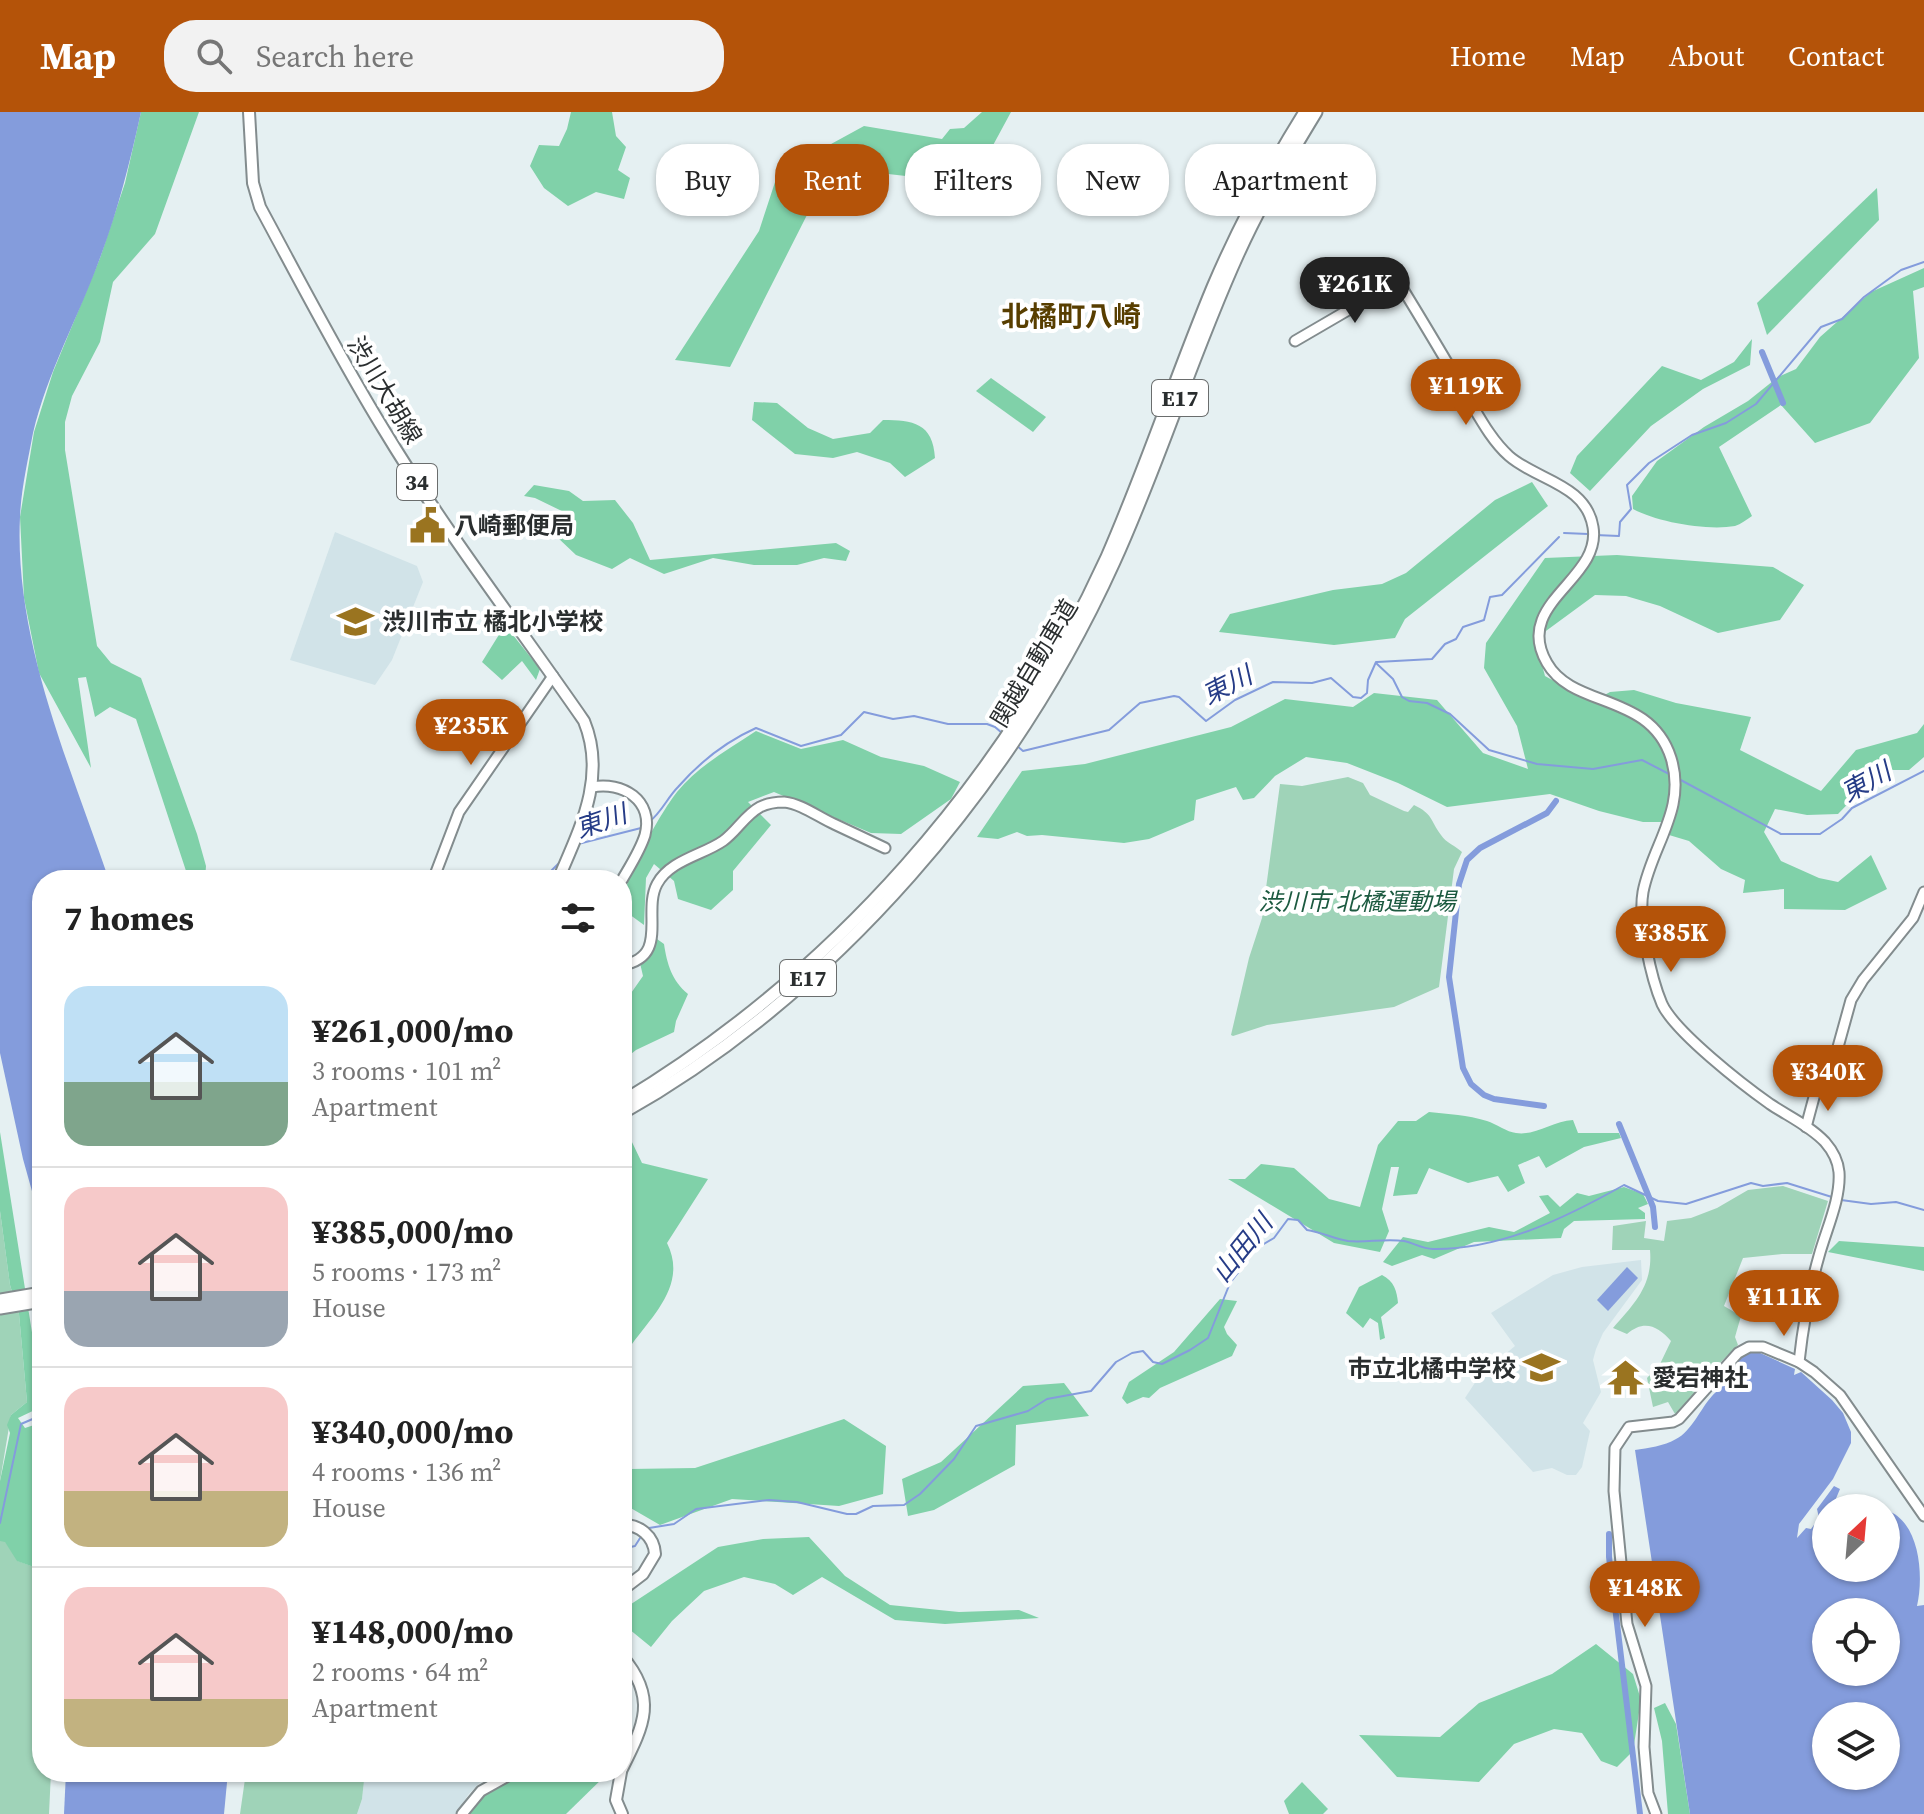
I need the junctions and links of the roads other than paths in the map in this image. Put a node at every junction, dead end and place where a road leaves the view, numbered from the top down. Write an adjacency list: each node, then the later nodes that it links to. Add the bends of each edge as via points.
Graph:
1 (249, 112): 5 (main road, 渋川大胡線 / 34, via 253,183 267,220 384,431)
2 (1305, 112): 6 (highway, 関越自動車道 / E17, via 1230,248 1106,558)
3 (1316, 112): 6 (highway, 関越自動車道 / E17, via 1239,252 1093,606)
4 (1295, 341): 18 (street, via 1398,281 1497,444 1585,506 1594,531 1591,546 1583,565 1547,610 1539,630 1542,653 1558,676 1646,721 1673,766 1674,807 1642,899 1662,1003 1683,1031 1744,1084)
5 (553, 676): 7 (main road, 渋川大胡線 / 34, via 591,738); 10 (street, via 459,812)
6 (1044, 684): 8 (highway, 関越自動車道 / E17, via 1009,747)
7 (592, 787): 11 (main road, 渋川大胡線 / 34); 12 (street, via 610,785 639,799 646,820)
8 (959, 807): 16 (highway, 関越自動車道 / E17, via 798,973 702,1050); 17 (highway, 関越自動車道 / E17, via 889,897 805,980 707,1057)
9 (885, 848): 15 (street, via 801,807 779,802 763,806 723,841 665,873 655,886 650,943)
10 (437, 870)
11 (562, 870)
12 (628, 870)
13 (1924, 892): 14 (street)
14 (1919, 918): 18 (street, via 1851,1000)
15 (632, 962)
16 (632, 1096)
17 (632, 1106)
18 (1806, 1127): 23 (street, via 1824,1142 1839,1167 1806,1306)
19 (32, 1295): 20 (highway)
20 (0, 1300)
21 (32, 1303): 22 (highway)
22 (0, 1308)
23 (1799, 1362): 24 (street, via 1840,1395); 33 (street, via 1763,1347 1749,1347 1679,1419 1629,1427 1615,1448 1621,1580 1631,1642 1646,1686 1644,1747 1648,1793)
24 (1924, 1516)
25 (632, 1526): 26 (main road, via 651,1538 655,1554)
26 (632, 1581)
27 (632, 1670): 28 (main road, via 645,1702)
28 (632, 1748)
29 (497, 1782): 31 (street, via 481,1791)
30 (618, 1782): 32 (main road)
31 (462, 1814)
32 (622, 1814)
33 (1656, 1814)

